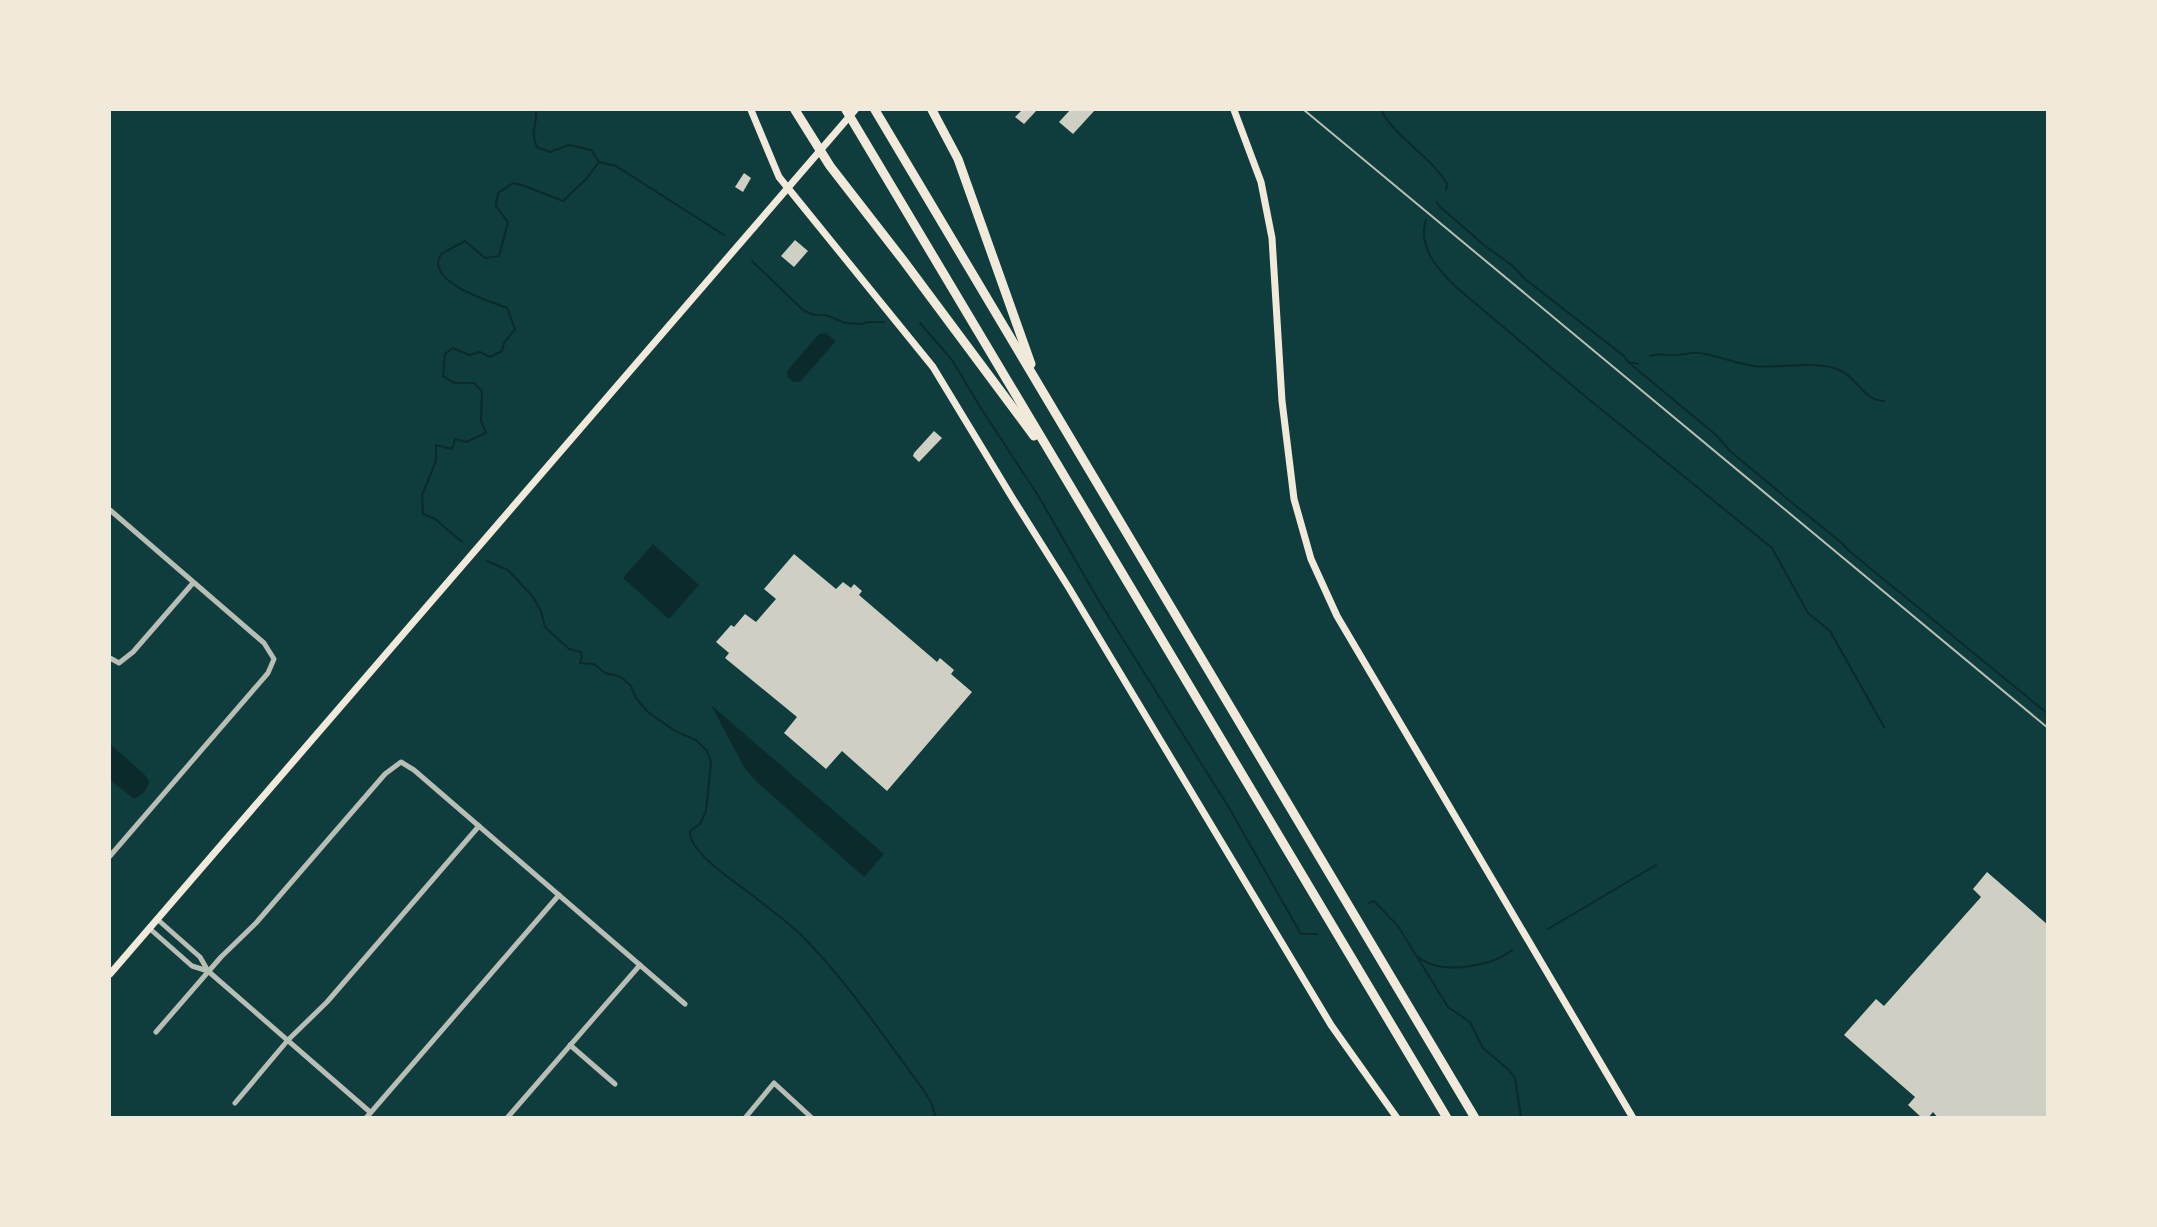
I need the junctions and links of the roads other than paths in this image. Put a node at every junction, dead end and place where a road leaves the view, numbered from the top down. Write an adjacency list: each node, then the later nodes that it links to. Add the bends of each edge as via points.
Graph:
1 (751, 110): 10 (main road, via 779,177)
2 (795, 110): 9 (highway)
3 (846, 110): 12 (highway)
4 (855, 110): 9 (main road)
5 (875, 110): 11 (highway)
6 (932, 110): 11 (highway, via 962,170)
7 (1234, 110): 39 (main road, via 1261,182 1272,238 1282,401 1294,499 1311,559 1337,616)
8 (1304, 110): 16 (lane)
9 (820, 150): 10 (main road); 12 (highway)
10 (788, 188): 20 (main road); 36 (main road, via 933,367 1331,1025)
11 (1040, 387): 38 (highway)
12 (1063, 474): 37 (highway)
13 (110, 510): 14 (street)
14 (193, 583): 15 (street, via 133,652 119,663); 18 (street, via 264,643 274,659 268,673)
15 (110, 658)
16 (2048, 728)
17 (479, 826): 19 (street); 23 (street, via 401,762 385,774 252,928); 27 (street, via 327,1002)
18 (110, 856)
19 (559, 895): 22 (street); 31 (street)
20 (157, 919): 21 (main road); 23 (street, via 200,957)
21 (149, 928): 23 (street, via 192,966); 24 (main road)
22 (640, 965): 25 (street); 28 (street)
23 (208, 971): 26 (street); 27 (street)
24 (110, 974)
25 (685, 1004)
26 (156, 1032)
27 (288, 1040): 30 (street); 31 (street)
28 (570, 1045): 29 (street); 33 (street)
29 (615, 1084)
30 (235, 1103)
31 (370, 1112): 32 (street)
32 (366, 1118)
33 (507, 1118)
34 (745, 1118): 35 (street, via 774,1083)
35 (812, 1118)
36 (1397, 1118)
37 (1447, 1118)
38 (1475, 1118)
39 (1633, 1118)

